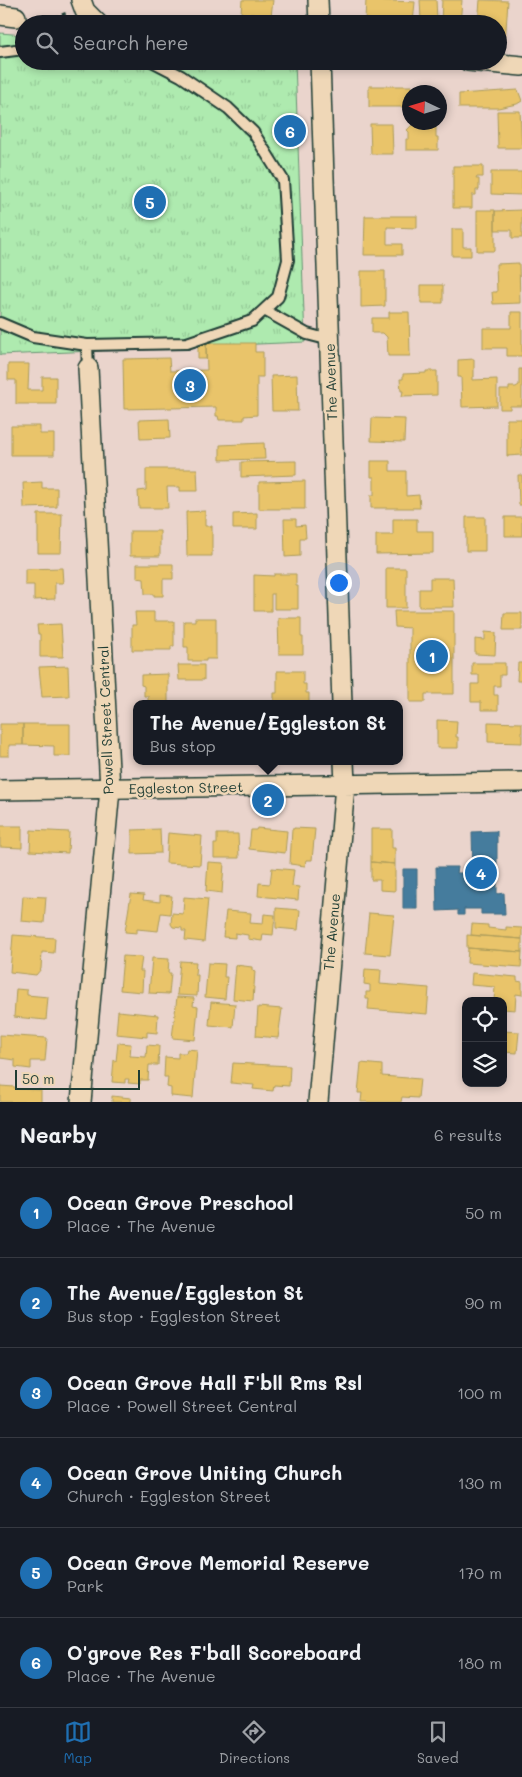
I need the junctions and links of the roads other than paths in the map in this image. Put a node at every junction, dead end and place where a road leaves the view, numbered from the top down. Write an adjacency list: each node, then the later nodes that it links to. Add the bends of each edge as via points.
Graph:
1 (318, 0): 4 (street)
2 (82, 3): 3 (street)
3 (90, 15)
4 (319, 15)
5 (15, 50): 6 (lane)
6 (0, 52)
7 (507, 65): 8 (street)
8 (522, 66)
9 (169, 70): 11 (lane, via 228,108 253,132 283,180 288,260 278,297)
10 (320, 70): 13 (street, The Avenue)
11 (264, 310): 13 (lane, via 307,334); 14 (lane, via 252,321 187,343)
12 (0, 323): 14 (lane, via 33,337)
13 (330, 340): 16 (street, The Avenue)
14 (87, 346): 15 (lane)
15 (88, 368): 20 (street, Powell Street Central)
16 (342, 700)
17 (344, 765): 19 (street, The Avenue)
18 (522, 782): 19 (street, Eggleston Street)
19 (345, 785): 20 (street, Eggleston Street); 23 (street, The Avenue)
20 (110, 789): 21 (street, Eggleston Street); 22 (street, Powell Street Central)
21 (0, 790)
22 (81, 1102)
23 (318, 1102)

